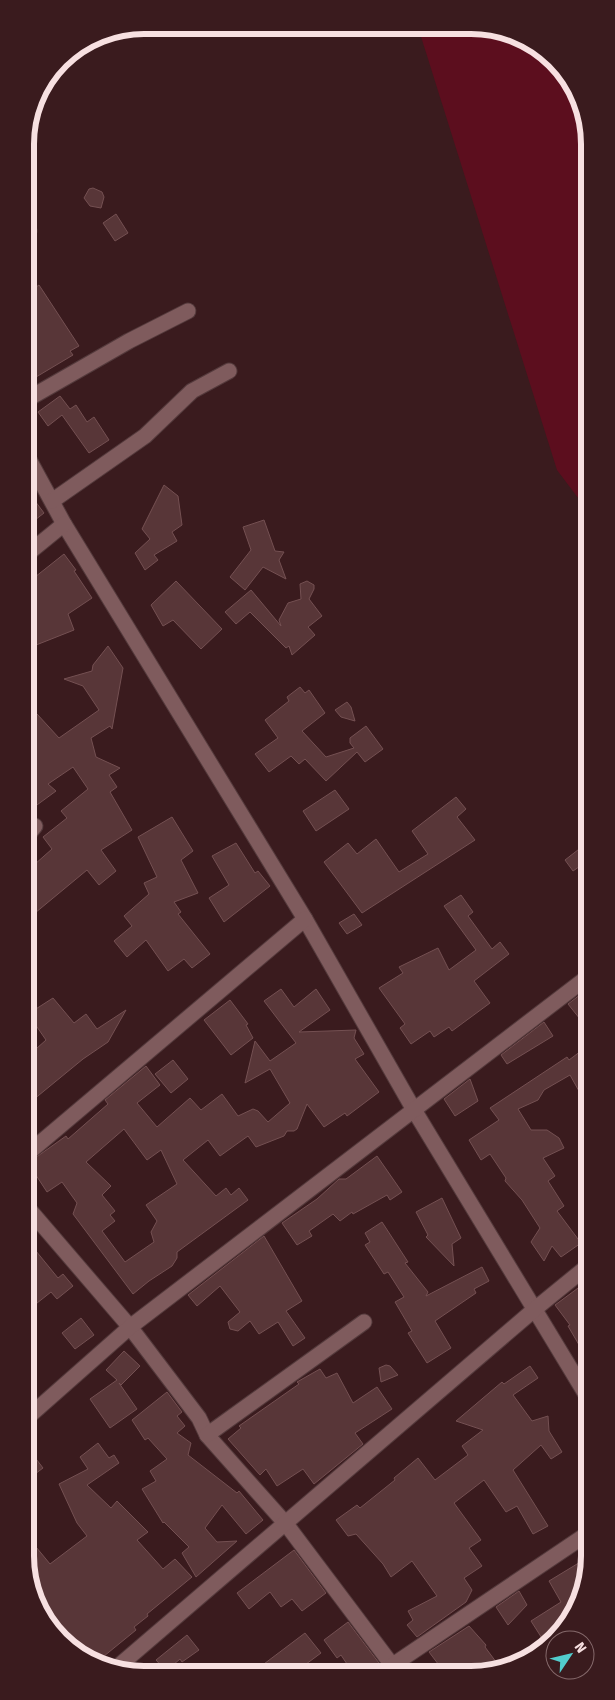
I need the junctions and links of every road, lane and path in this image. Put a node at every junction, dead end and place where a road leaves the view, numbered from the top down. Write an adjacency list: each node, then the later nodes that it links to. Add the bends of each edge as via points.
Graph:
1 (188, 311): 3 (street)
2 (229, 371): 5 (street, via 192,391 145,436)
3 (34, 395)
4 (34, 468): 5 (street)
5 (52, 501): 6 (street)
6 (64, 524): 7 (street); 8 (street)
7 (34, 548)
8 (305, 919): 10 (street); 11 (street)
9 (581, 982): 10 (street)
10 (414, 1110): 14 (street); 16 (street)
11 (34, 1148)
12 (34, 1215): 16 (street)
13 (581, 1272): 14 (street)
14 (535, 1309): 17 (street); 20 (street)
15 (364, 1322): 19 (street)
16 (130, 1327): 18 (street); 19 (street, via 200,1418)
17 (581, 1386)
18 (34, 1412)
19 (207, 1435): 20 (street)
20 (286, 1524): 22 (street); 23 (street)
21 (581, 1538): 24 (street)
22 (121, 1664)
23 (388, 1666)
24 (397, 1666)

